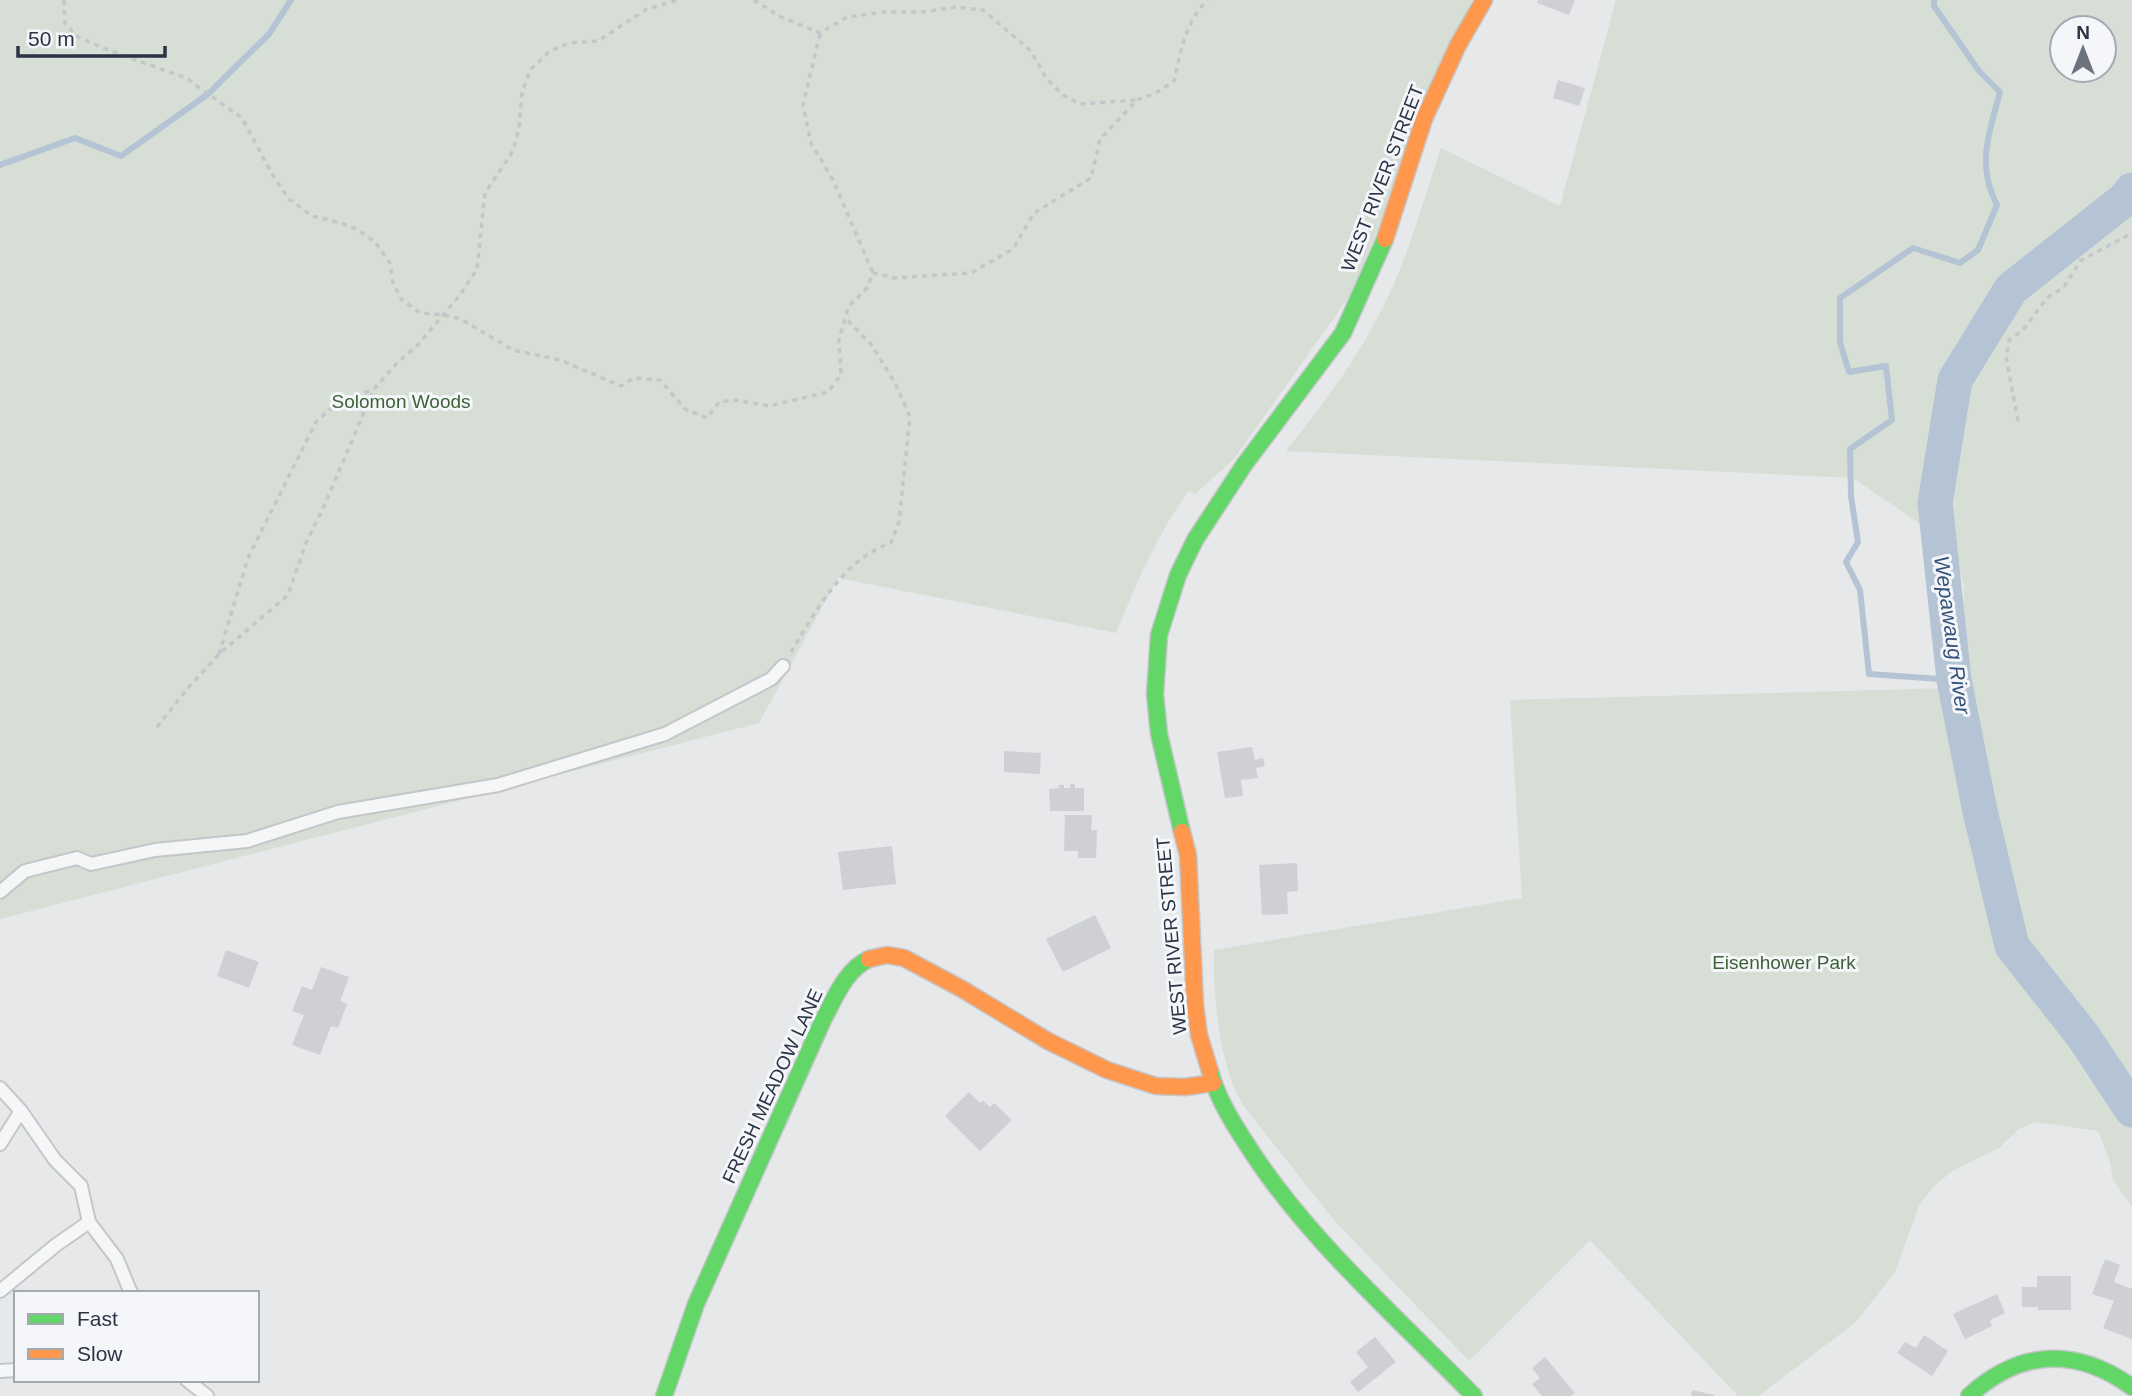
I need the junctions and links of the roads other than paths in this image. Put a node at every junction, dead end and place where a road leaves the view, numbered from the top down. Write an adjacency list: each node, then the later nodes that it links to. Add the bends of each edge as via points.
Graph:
1 (1484, 0): 4 (street, WEST RIVER STREET, via 1424,119 1386,236 1343,332 1201,529 1178,575 1159,635 1156,713 1188,855 1195,1005)
2 (783, 666): 3 (lane, via 771,679 665,734 510,782 338,812 247,841 155,850 91,864 77,858 25,871)
3 (0, 892)
4 (1213, 1083): 14 (street, FRESH MEADOW LANE, via 1185,1088 1140,1083 1062,1046 912,962 890,954 865,958 845,980 822,1020 696,1304); 15 (street, WEST RIVER STREET, via 1261,1167 1318,1237)
5 (0, 1088): 6 (lane)
6 (21, 1111): 7 (lane); 8 (lane, via 55,1160 81,1186)
7 (0, 1144)
8 (89, 1222): 9 (lane); 10 (lane, via 117,1259)
9 (0, 1291)
10 (130, 1291)
11 (190, 1382): 13 (lane)
12 (2132, 1387): 16 (street, via 2090,1363 2041,1358 1998,1372)
13 (207, 1396)
14 (664, 1396)
15 (1474, 1396)
16 (1969, 1396)

